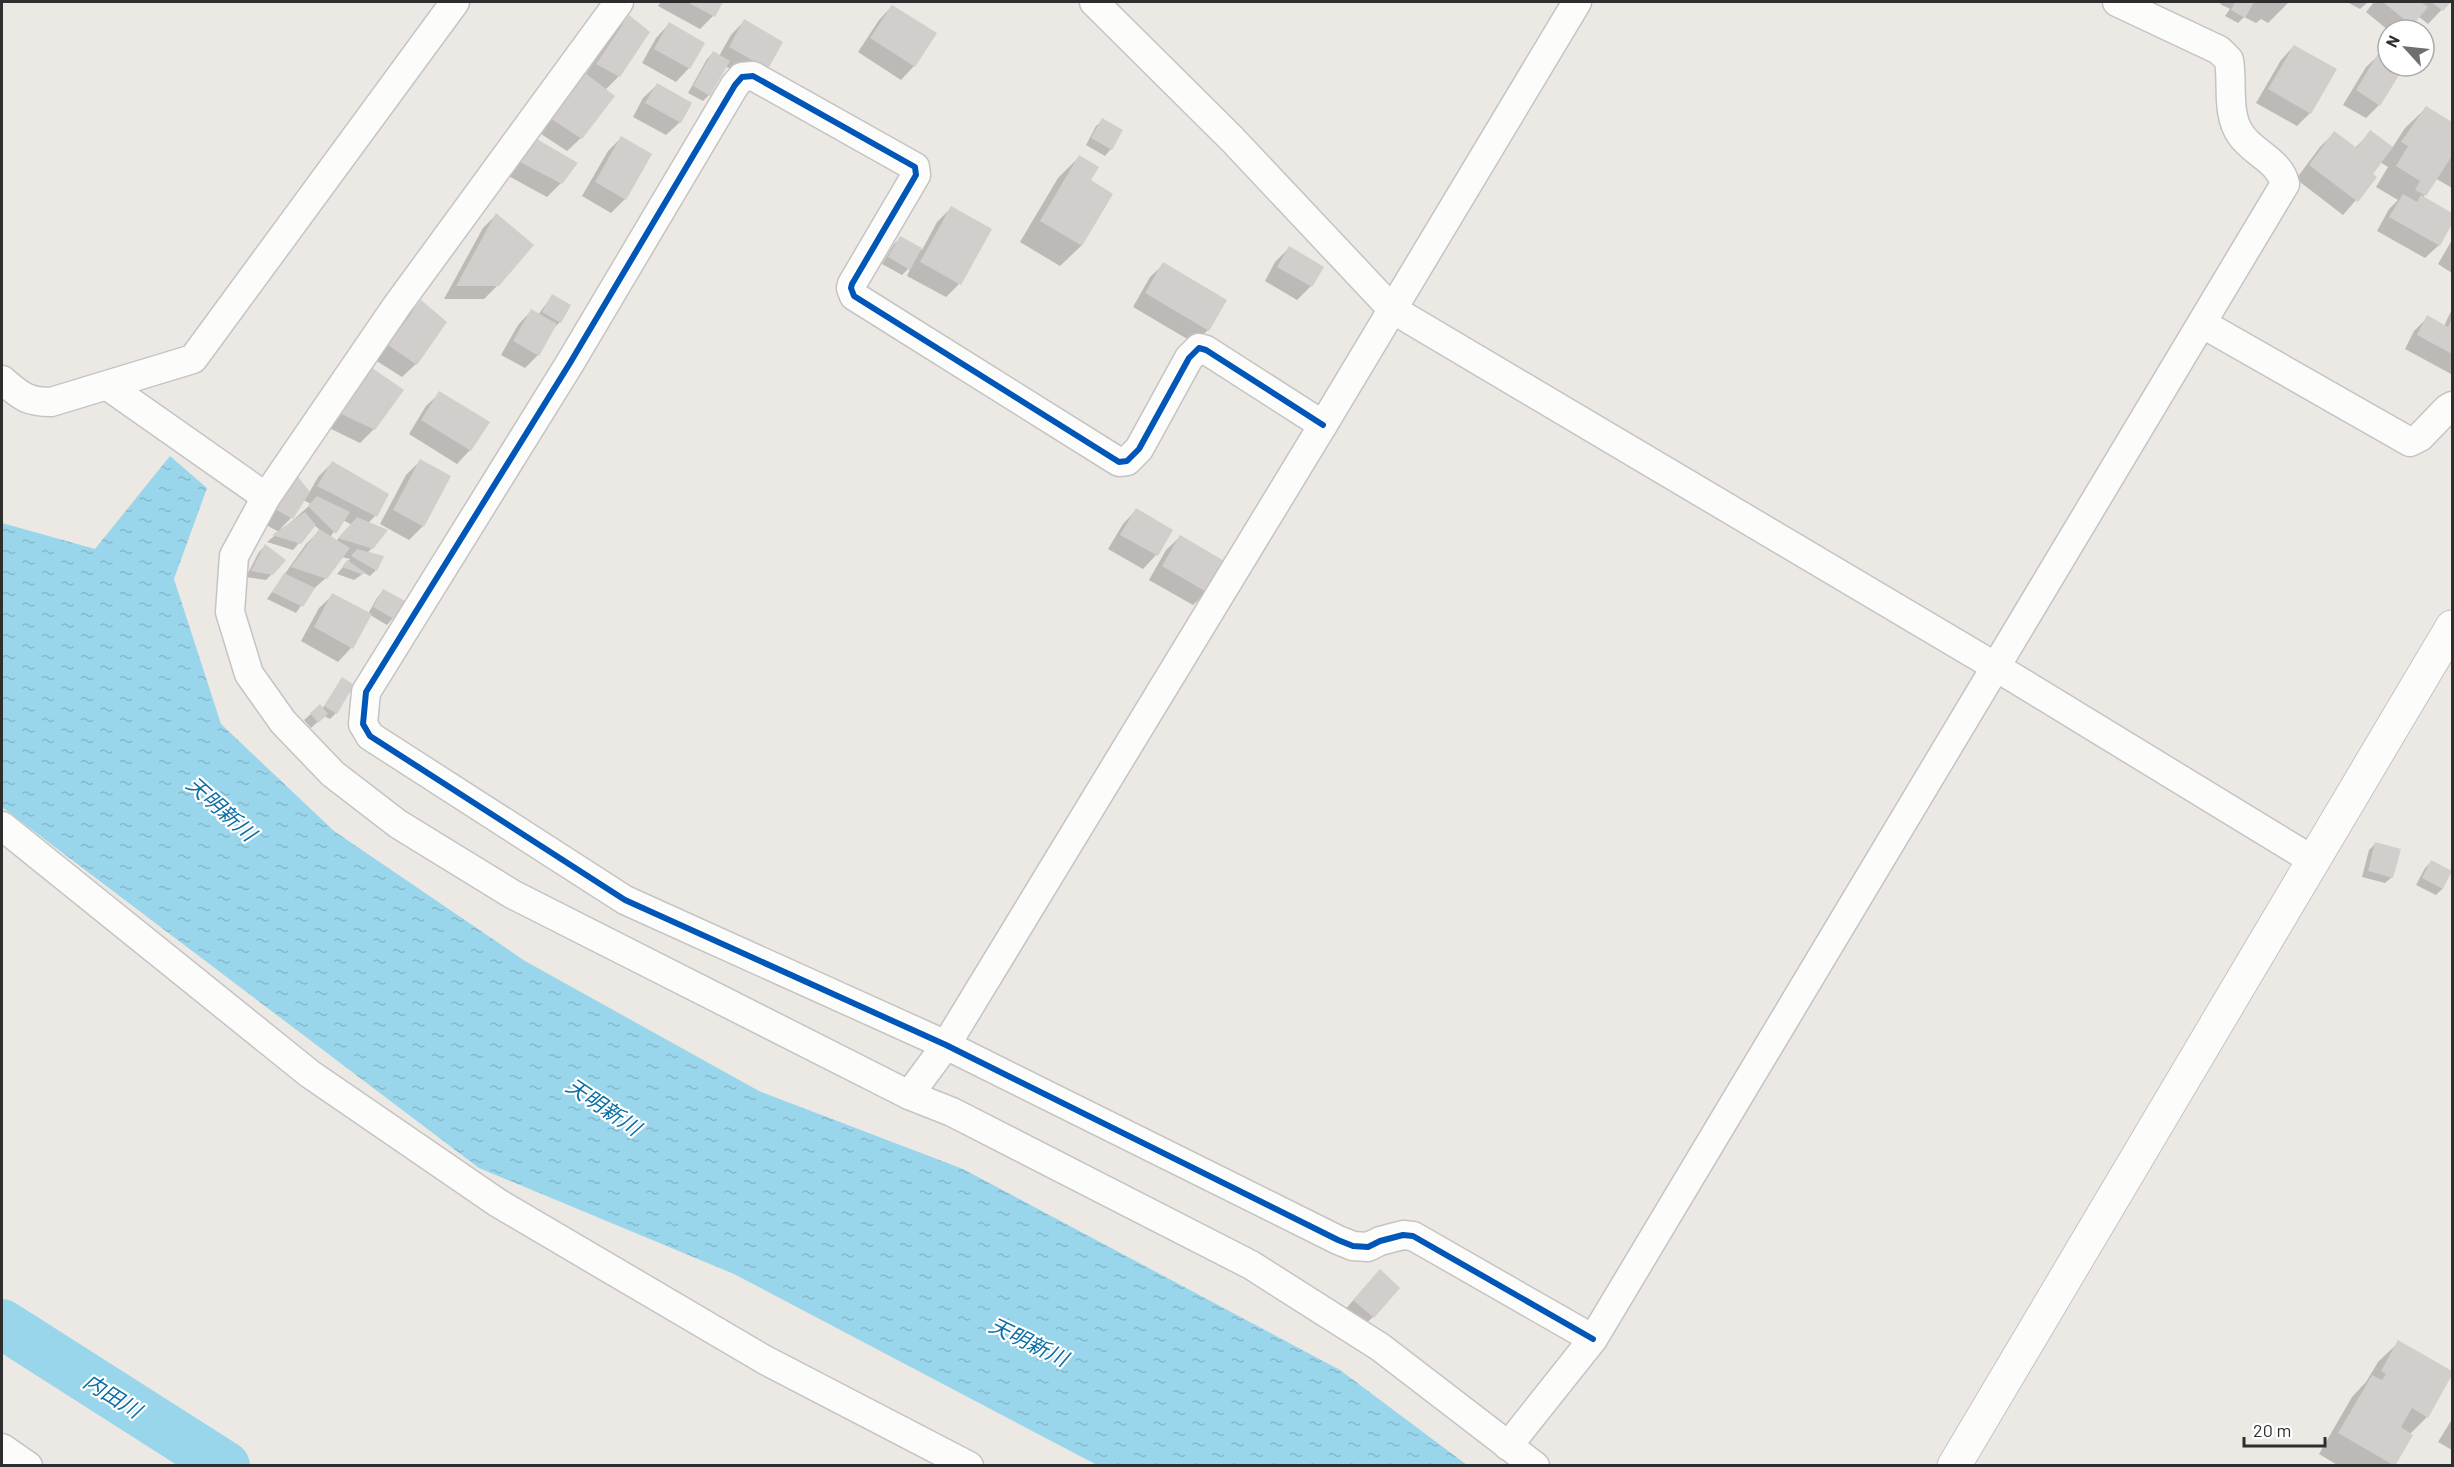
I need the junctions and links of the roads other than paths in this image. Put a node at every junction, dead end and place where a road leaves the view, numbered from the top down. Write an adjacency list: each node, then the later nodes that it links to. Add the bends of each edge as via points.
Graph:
1 (455, 2): 9 (street, via 193,359)
2 (619, 2): 12 (street, via 396,307)
3 (1094, 2): 6 (street, via 1232,139)
4 (1577, 2): 6 (street)
5 (2117, 2): 7 (street, via 2219,50 2229,60 2232,113 2241,135 2284,178 2285,184)
6 (1392, 309): 11 (street); 14 (street)
7 (2203, 324): 10 (street, via 2403,440 2414,441); 14 (street)
8 (2, 380): 9 (street, via 33,402 51,402)
9 (108, 386): 12 (street)
10 (2452, 406)
11 (1323, 426): 17 (street); 17 (street, via 1199,348 1189,358 1139,449 1127,461 1119,462 854,296 852,284 916,175 915,167 753,76 742,77 735,85 570,363 366,692 363,724 370,736 625,900)
12 (267, 497): 18 (street, via 234,556 230,612 249,674 283,722 333,774 398,824 512,894)
13 (2452, 627): 16 (street)
14 (1996, 667): 16 (street); 19 (street)
15 (2, 826): 23 (street, via 310,1074 498,1203 765,1360)
16 (2314, 861): 25 (street)
17 (946, 1046): 18 (street); 19 (street, via 1353,1246 1368,1247 1403,1235 1413,1236)
18 (909, 1095): 20 (street, via 951,1112 1251,1265 1380,1347)
19 (1593, 1339): 20 (street)
20 (1508, 1446): 24 (street)
21 (2, 1448): 22 (street)
22 (28, 1466)
23 (969, 1466)
24 (1535, 1466)
25 (1954, 1466)

